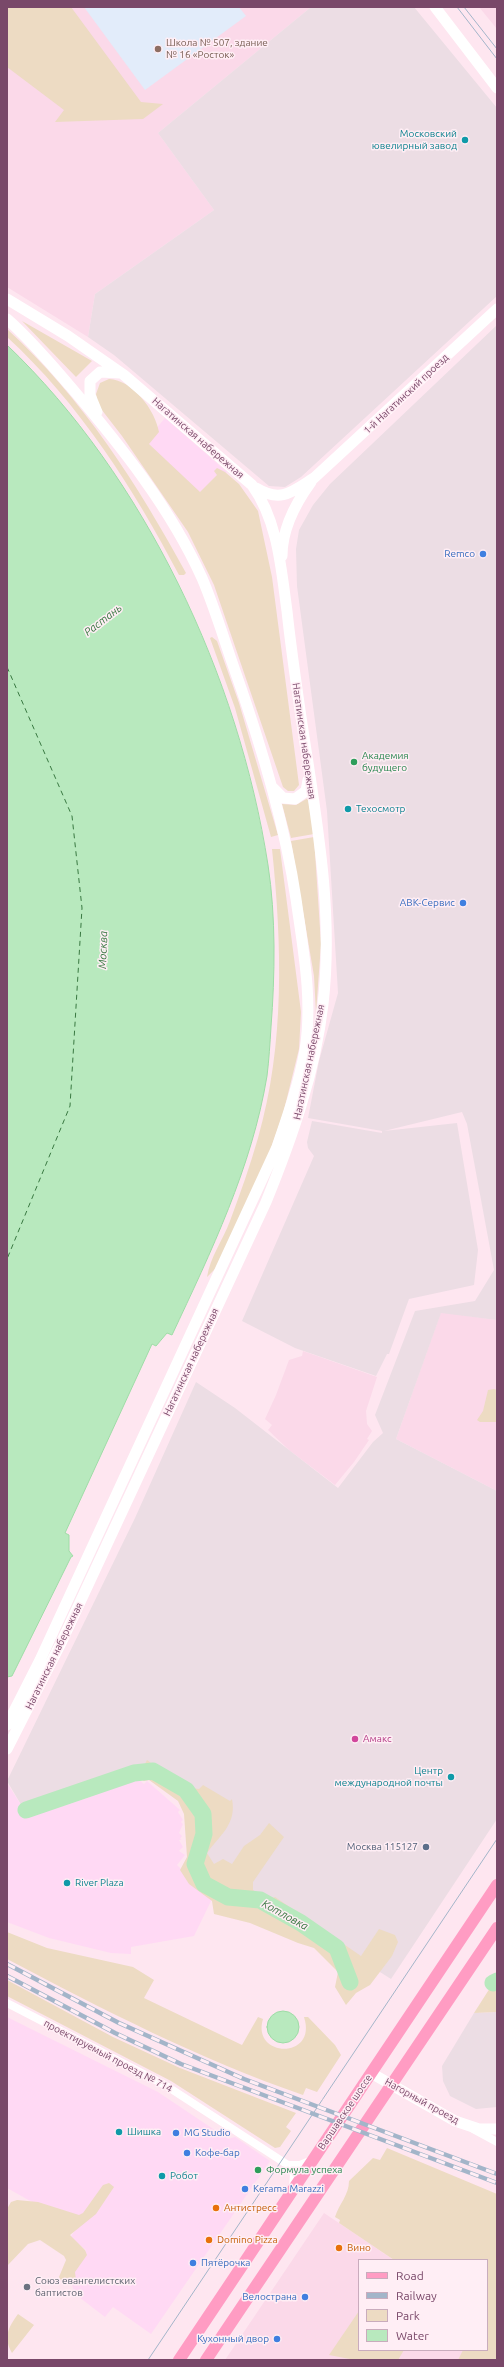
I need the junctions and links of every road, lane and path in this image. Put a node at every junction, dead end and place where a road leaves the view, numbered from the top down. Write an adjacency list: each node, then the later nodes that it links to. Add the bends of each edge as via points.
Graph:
1 (434, 7): 2 (main road)
2 (497, 88)
3 (7, 299): 6 (main road, Нагатинская набережная, via 68,336)
4 (497, 309): 8 (main road, 1-й Нагатинский проезд)
5 (7, 319): 7 (main road, Нагатинская набережная)
6 (124, 375): 7 (main road, via 100,372 90,381 90,395); 9 (main road, Нагатинская набережная)
7 (104, 426): 12 (main road, Нагатинская набережная, via 175,528 202,578 248,707)
8 (314, 478): 9 (main road, via 281,496 266,494); 10 (main road, via 297,504 286,530 282,547)
9 (252, 485): 10 (main road, Нагатинская набережная, via 270,518)
10 (282, 573): 11 (main road, Нагатинская набережная)
11 (308, 775): 12 (main road, via 306,791 295,798 283,798); 14 (main road, Нагатинская набережная, via 320,840 326,938 323,1003 301,1108 288,1150 266,1202 62,1641)
12 (273, 787): 13 (main road, Нагатинская набережная, via 294,885 307,974 305,1049 292,1106 257,1193 40,1660)
13 (7, 1725)
14 (7, 1749)
15 (497, 1885): 18 (main road, Варшавское шоссе)
16 (497, 1928): 19 (main road)
17 (7, 2003): 24 (street, проектируемый проезд № 714, via 165,2084)
18 (371, 2073): 19 (main road, Нагорный проезд); 23 (main road, Варшавское шоссе)
19 (392, 2086): 20 (main road, Нагорный проезд); 27 (main road)
20 (467, 2126): 21 (main road, Нагорный проезд); 22 (street)
21 (497, 2129)
22 (497, 2142)
23 (313, 2160): 24 (street, via 300,2165); 25 (main road, Варшавское шоссе)
24 (288, 2164): 25 (street, via 294,2174)
25 (293, 2189): 26 (main road, Варшавское шоссе)
26 (179, 2360)
27 (206, 2360)

